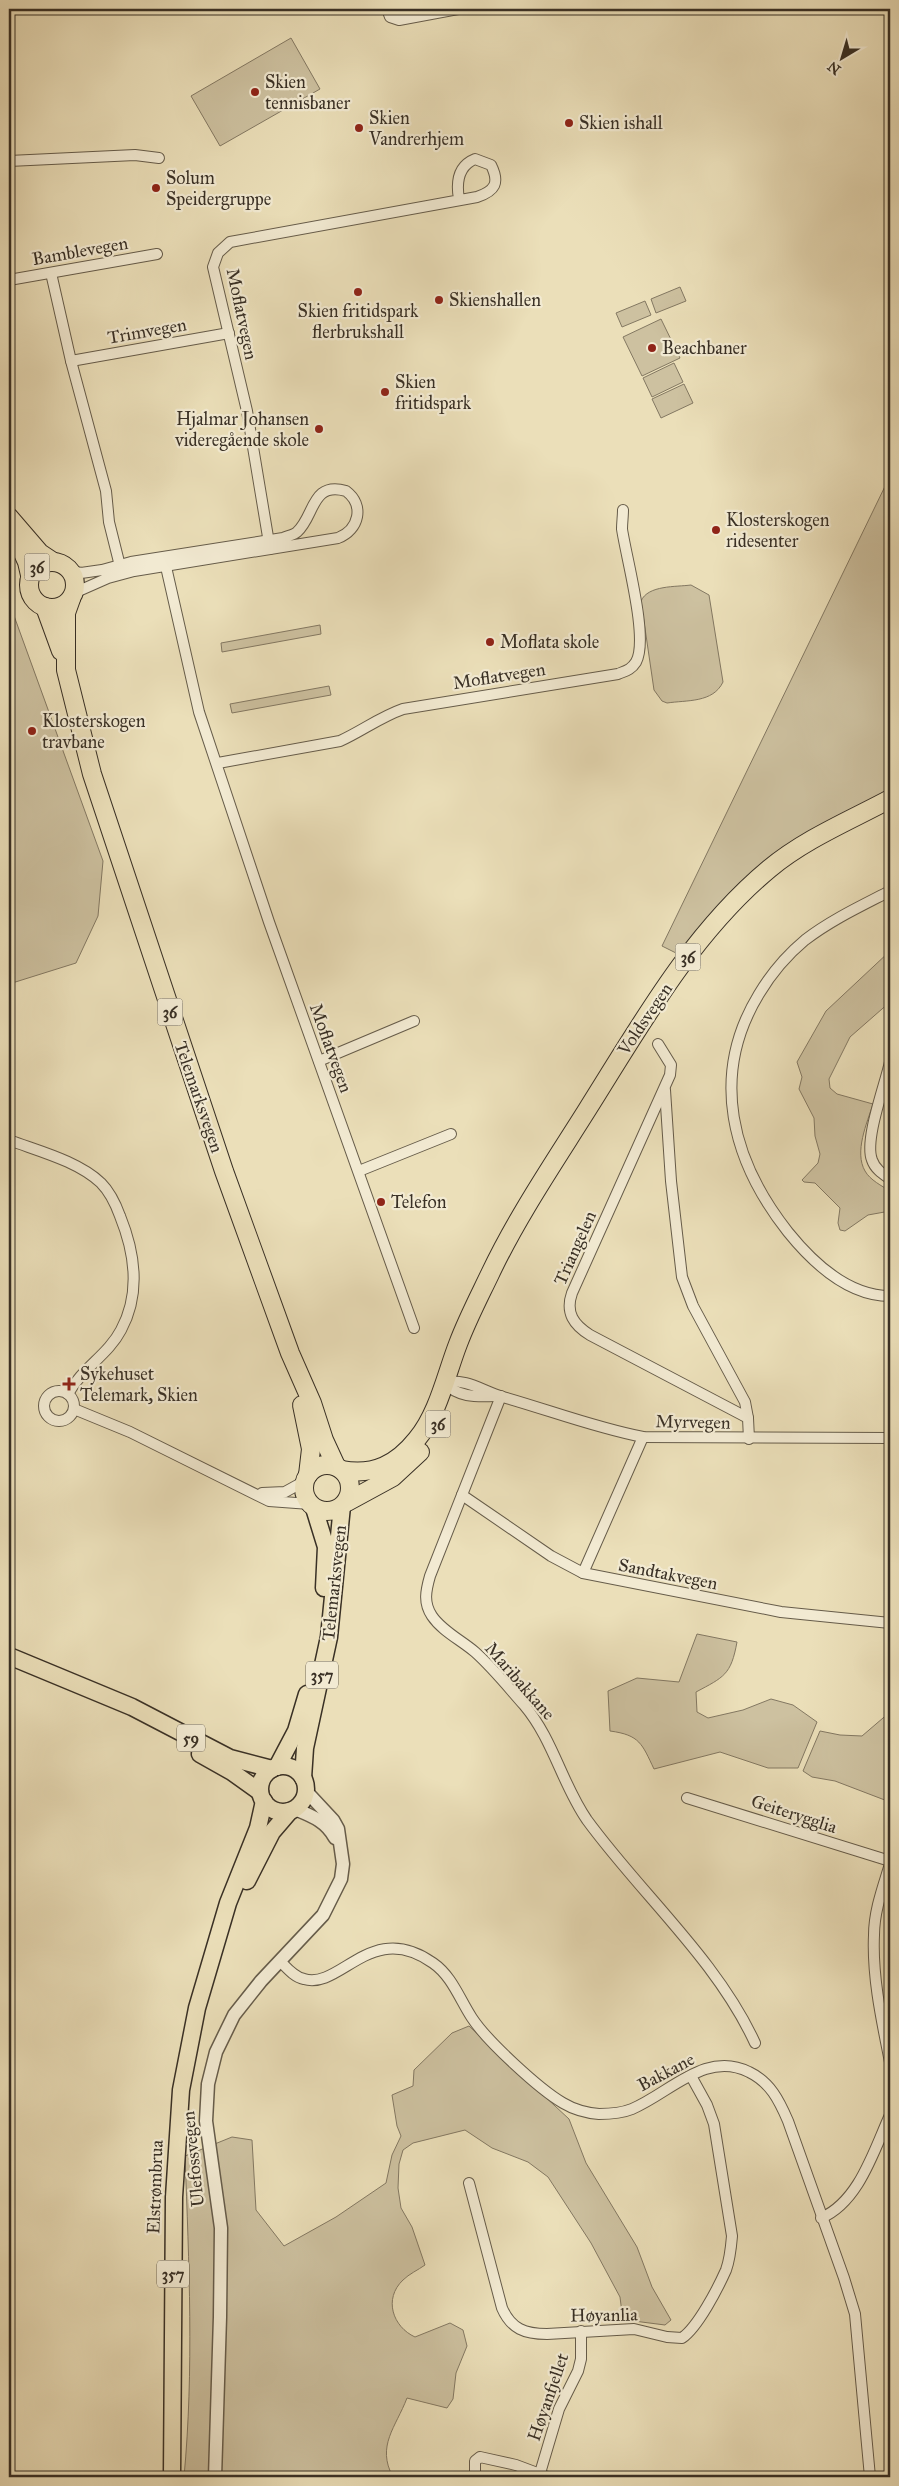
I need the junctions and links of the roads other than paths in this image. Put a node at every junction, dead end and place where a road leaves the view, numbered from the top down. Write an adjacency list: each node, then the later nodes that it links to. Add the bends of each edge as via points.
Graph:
1 (386, 9): 2 (street, via 390,17 399,20)
2 (458, 9)
3 (159, 158): 4 (street, via 135,155)
4 (9, 160)
5 (459, 199): 5 (street, Moflatvegen, via 489,193 496,181 491,165 475,159 463,166 458,184); 9 (street, Moflatvegen, via 230,242 218,253 213,267)
6 (157, 254): 7 (street, Bamblevegen)
7 (51, 273): 8 (street, Bamblevegen); 10 (street)
8 (9, 280)
9 (229, 332): 10 (street, Trimvegen); 14 (street, Moflatvegen)
10 (71, 361): 17 (street, via 106,491 109,522)
11 (623, 510): 23 (street, Moflatvegen, via 622,528 634,588 639,647 637,660 630,670 403,709 340,740)
12 (9, 518): 15 (highway, 36)
13 (9, 522): 19 (highway, Telemarksvegen / 36)
14 (270, 544): 14 (street, via 326,541 346,535 357,518 356,501 342,490 323,493 318,496 298,532); 16 (street)
15 (52, 561): 18 (highway, 36); 19 (highway, 36, via 39,564)
16 (165, 562): 17 (street); 23 (street, Moflatvegen, via 200,712)
17 (120, 569): 18 (street); 20 (street)
18 (71, 571): 20 (highway, Telemarksvegen / 36, via 75,585)
19 (30, 575): 21 (highway, Telemarksvegen / 36, via 29,592 35,602)
20 (72, 596): 21 (highway, via 56,608); 22 (highway, Telemarksvegen / 36, via 66,613)
21 (45, 607): 22 (highway, Telemarksvegen / 36)
22 (66, 665): 37 (highway, Telemarksvegen / 36, via 74,709 105,817 215,1144)
23 (218, 763): 28 (street, Moflatvegen, via 269,922)
24 (890, 799): 38 (highway, Voldsvegen / 36, via 818,836 784,858 734,902 703,938 638,1029 536,1191 497,1260 466,1322)
25 (890, 891): 35 (street, via 824,927 781,964 760,992 745,1022 734,1053 730,1080 732,1108 746,1161 779,1220 805,1252 834,1277 872,1294)
26 (414, 1021): 28 (street)
27 (658, 1044): 30 (street, Triangelen, via 671,1065)
28 (319, 1061): 33 (street, Moflatvegen)
29 (890, 1062): 34 (street, via 870,1145 876,1167)
30 (665, 1089): 42 (street, Triangelen, via 670,1181 682,1277 693,1306 745,1402); 42 (street, Triangelen, via 572,1294 569,1313 576,1326 590,1335)
31 (451, 1134): 33 (street)
32 (9, 1140): 39 (street, via 72,1165 102,1184 114,1202 130,1243 135,1277 132,1302 122,1330 109,1349 78,1377)
33 (359, 1172): 36 (street, Moflatvegen)
34 (890, 1179)
35 (890, 1296)
36 (414, 1328)
37 (290, 1353): 46 (highway, Telemarksvegen / 36, via 312,1403 326,1448); 47 (highway, Telemarksvegen / 36, via 309,1438 310,1461)
38 (451, 1385): 40 (street, Myrvegen, via 480,1397); 46 (highway, Voldsvegen / 36, via 410,1448 397,1459 365,1473); 50 (highway, Voldsvegen / 36, via 433,1434 410,1464 392,1478)
39 (68, 1394): 41 (street); 41 (street, via 62,1391 50,1394 44,1405 45,1411 54,1420 61,1421 67,1419)
40 (501, 1396): 43 (street, Myrvegen, via 614,1431); 49 (street, Maribakkane)
41 (74, 1409): 48 (street, via 130,1432)
42 (748, 1418): 44 (street, Triangelen)
43 (644, 1437): 44 (street, Myrvegen); 52 (street)
44 (749, 1438): 45 (street, Myrvegen)
45 (890, 1438)
46 (339, 1468): 47 (highway, 36, via 323,1465); 50 (highway, 36, via 351,1484)
47 (306, 1478): 48 (street, via 284,1492); 51 (highway, 36, via 304,1493)
48 (251, 1492): 51 (street, via 269,1500)
49 (462, 1495): 52 (street, Sandtakvegen, via 551,1556); 65 (street, Maribakkane, via 428,1585 426,1600 431,1614 490,1667 526,1708 549,1744 572,1797 588,1821 708,1967 739,2011)
50 (344, 1504): 51 (highway, 36, via 331,1512); 57 (main road, Telemarksvegen / 357, via 329,1637 305,1748)
51 (312, 1506): 56 (main road, Telemarksvegen / 357, via 326,1547 315,1662 296,1731)
52 (583, 1573): 53 (street, Sandtakvegen, via 781,1612)
53 (890, 1623)
54 (9, 1656): 55 (main road, 59)
55 (112, 1701): 56 (main road, 59, via 230,1758); 58 (main road, 59, via 232,1772)
56 (275, 1768): 57 (main road, via 294,1769); 58 (main road, 357, via 262,1781)
57 (304, 1784): 60 (main road, 357, via 302,1802); 61 (street, Ulefossvegen, via 338,1829)
58 (262, 1797): 60 (main road, via 275,1811); 63 (main road, Elstrømbrua / 357, via 258,1828 228,1903)
59 (687, 1798): 62 (street, Geiterygglia)
60 (293, 1810): 61 (street, via 316,1817); 63 (main road, Elstrømbrua / 357, via 272,1832)
61 (342, 1851): 64 (street, Ulefossvegen, via 341,1880 330,1904)
62 (890, 1862): 66 (street, Geiterygglia, via 874,1936)
63 (220, 1934): 73 (main road, Elstrømbrua / 357, via 197,2008 180,2098 174,2197)
64 (280, 1961): 67 (street, Bakkane, via 294,1975 312,1980 326,1977 371,1952 400,1950 419,1955 444,1973 472,2020 493,2043 554,2097 584,2111 607,2114 631,2109); 74 (street, Ulefossvegen, via 234,2015 216,2052 208,2084 206,2121 221,2228)
65 (755, 2044)
66 (890, 2062)
67 (691, 2076): 70 (street, Bakkane, via 714,2066 732,2066 754,2074 771,2088 788,2121); 71 (street, Høyanlia, via 714,2124 732,2236 726,2270 693,2328 682,2338 667,2338 634,2329)
68 (890, 2115): 70 (street, via 849,2198 832,2214)
69 (469, 2183): 71 (street, Høyanlia, via 502,2308 509,2320 520,2330 533,2334)
70 (821, 2218): 76 (street, Bakkane, via 855,2314)
71 (582, 2331): 72 (street, Høyanfjellet, via 582,2359 559,2409)
72 (544, 2475): 75 (street, Høyanfjellet, via 480,2457 475,2461)
73 (172, 2477)
74 (215, 2477)
75 (475, 2477)
76 (869, 2477)

